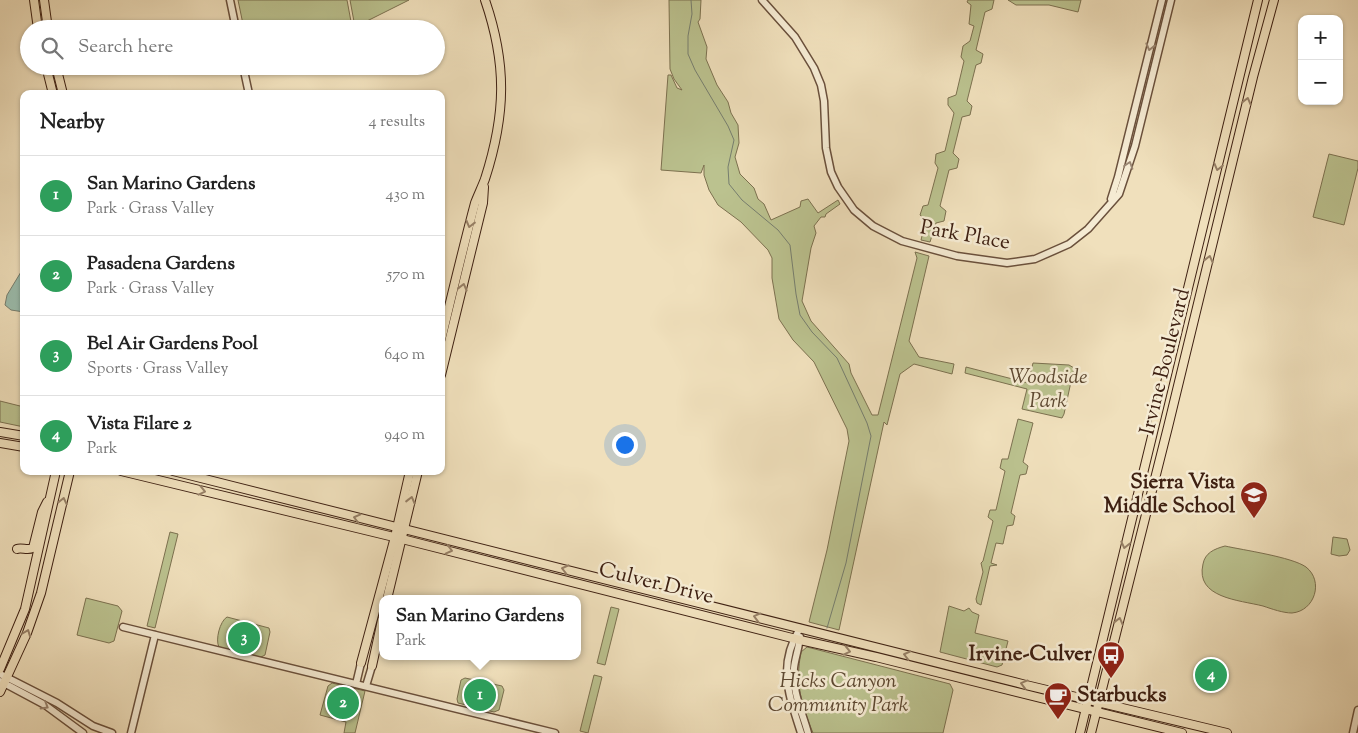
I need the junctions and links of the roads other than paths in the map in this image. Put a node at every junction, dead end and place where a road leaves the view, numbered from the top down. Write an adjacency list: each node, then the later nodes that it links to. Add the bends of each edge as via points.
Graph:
1 (34, 0): 10 (main road)
2 (44, 0): 11 (main road)
3 (230, 0): 12 (street)
4 (485, 0): 19 (main road, via 497,39 502,97)
5 (762, 0): 20 (street, Park Place, via 803,47 821,85 831,172 847,200 865,220 882,232 902,242 957,256 1007,263 1035,259 1070,244)
6 (1162, 0): 20 (street, Park Place, one-way to 20, via 1118,177)
7 (1171, 0): 20 (street, Park Place, one-way to 7, via 1119,194 1135,146)
8 (1258, 0): 52 (main road, Irvine Boulevard, one-way to 52)
9 (1272, 3): 53 (main road, Irvine Boulevard, one-way to 9)
10 (37, 20)
11 (47, 20)
12 (234, 20)
13 (48, 75): 16 (main road)
14 (58, 75): 17 (main road)
15 (245, 75): 18 (street)
16 (52, 90)
17 (62, 90)
18 (248, 90)
19 (485, 178): 21 (main road, one-way to 21); 22 (main road, one-way to 19, via 483,203)
20 (1107, 207)
21 (445, 309)
22 (445, 359)
23 (0, 432): 24 (main road)
24 (20, 435)
25 (0, 443): 26 (main road)
26 (20, 447)
27 (55, 475): 33 (main road)
28 (69, 475): 48 (main road, one-way to 28, via 28,634)
29 (138, 475): 35 (main road, Culver Drive, one-way to 35)
30 (189, 475): 34 (main road, Culver Drive, one-way to 30)
31 (409, 475): 34 (main road)
32 (417, 475): 34 (main road, one-way to 32)
33 (52, 494): 36 (main road); 36 (main road, via 42,512 33,548 16,549)
34 (400, 529): 35 (main road); 41 (main road, Culver Drive, one-way to 34)
35 (398, 538): 37 (main road); 38 (main road); 44 (main road, Culver Drive, one-way to 44)
36 (36, 563): 47 (main road, via 25,609)
37 (381, 595)
38 (388, 595)
39 (379, 603): 45 (main road)
40 (123, 627): 43 (street)
41 (800, 628): 44 (street); 52 (main road, Culver Drive, one-way to 41)
42 (379, 633): 46 (main road)
43 (156, 635): 49 (street); 60 (street)
44 (797, 641): 54 (main road, Culver Drive, one-way to 54, via 876,657); 62 (street, via 788,664 787,683); 63 (street, via 794,689)
45 (362, 661): 46 (street); 49 (street)
46 (372, 664): 50 (street)
47 (0, 669)
48 (3, 679): 51 (main road); 57 (street, via 57,703); 58 (street, one-way to 58)
49 (356, 684): 50 (street)
50 (366, 686): 61 (street)
51 (0, 692)
52 (1088, 700): 53 (main road, Culver Drive); 54 (main road, Irvine Boulevard)
53 (1098, 702): 56 (main road, Irvine Boulevard); 67 (main road, Culver Drive)
54 (1086, 709): 56 (main road, Culver Drive); 64 (main road, Irvine Boulevard)
55 (1358, 710): 68 (street)
56 (1096, 712): 65 (main road, Irvine Boulevard); 66 (main road, Culver Drive)
57 (104, 732): 59 (street)
58 (83, 733)
59 (112, 733)
60 (131, 733)
61 (554, 733)
62 (801, 733)
63 (808, 733)
64 (1080, 733)
65 (1091, 733)
66 (1182, 733)
67 (1227, 733)
68 (1353, 733)

